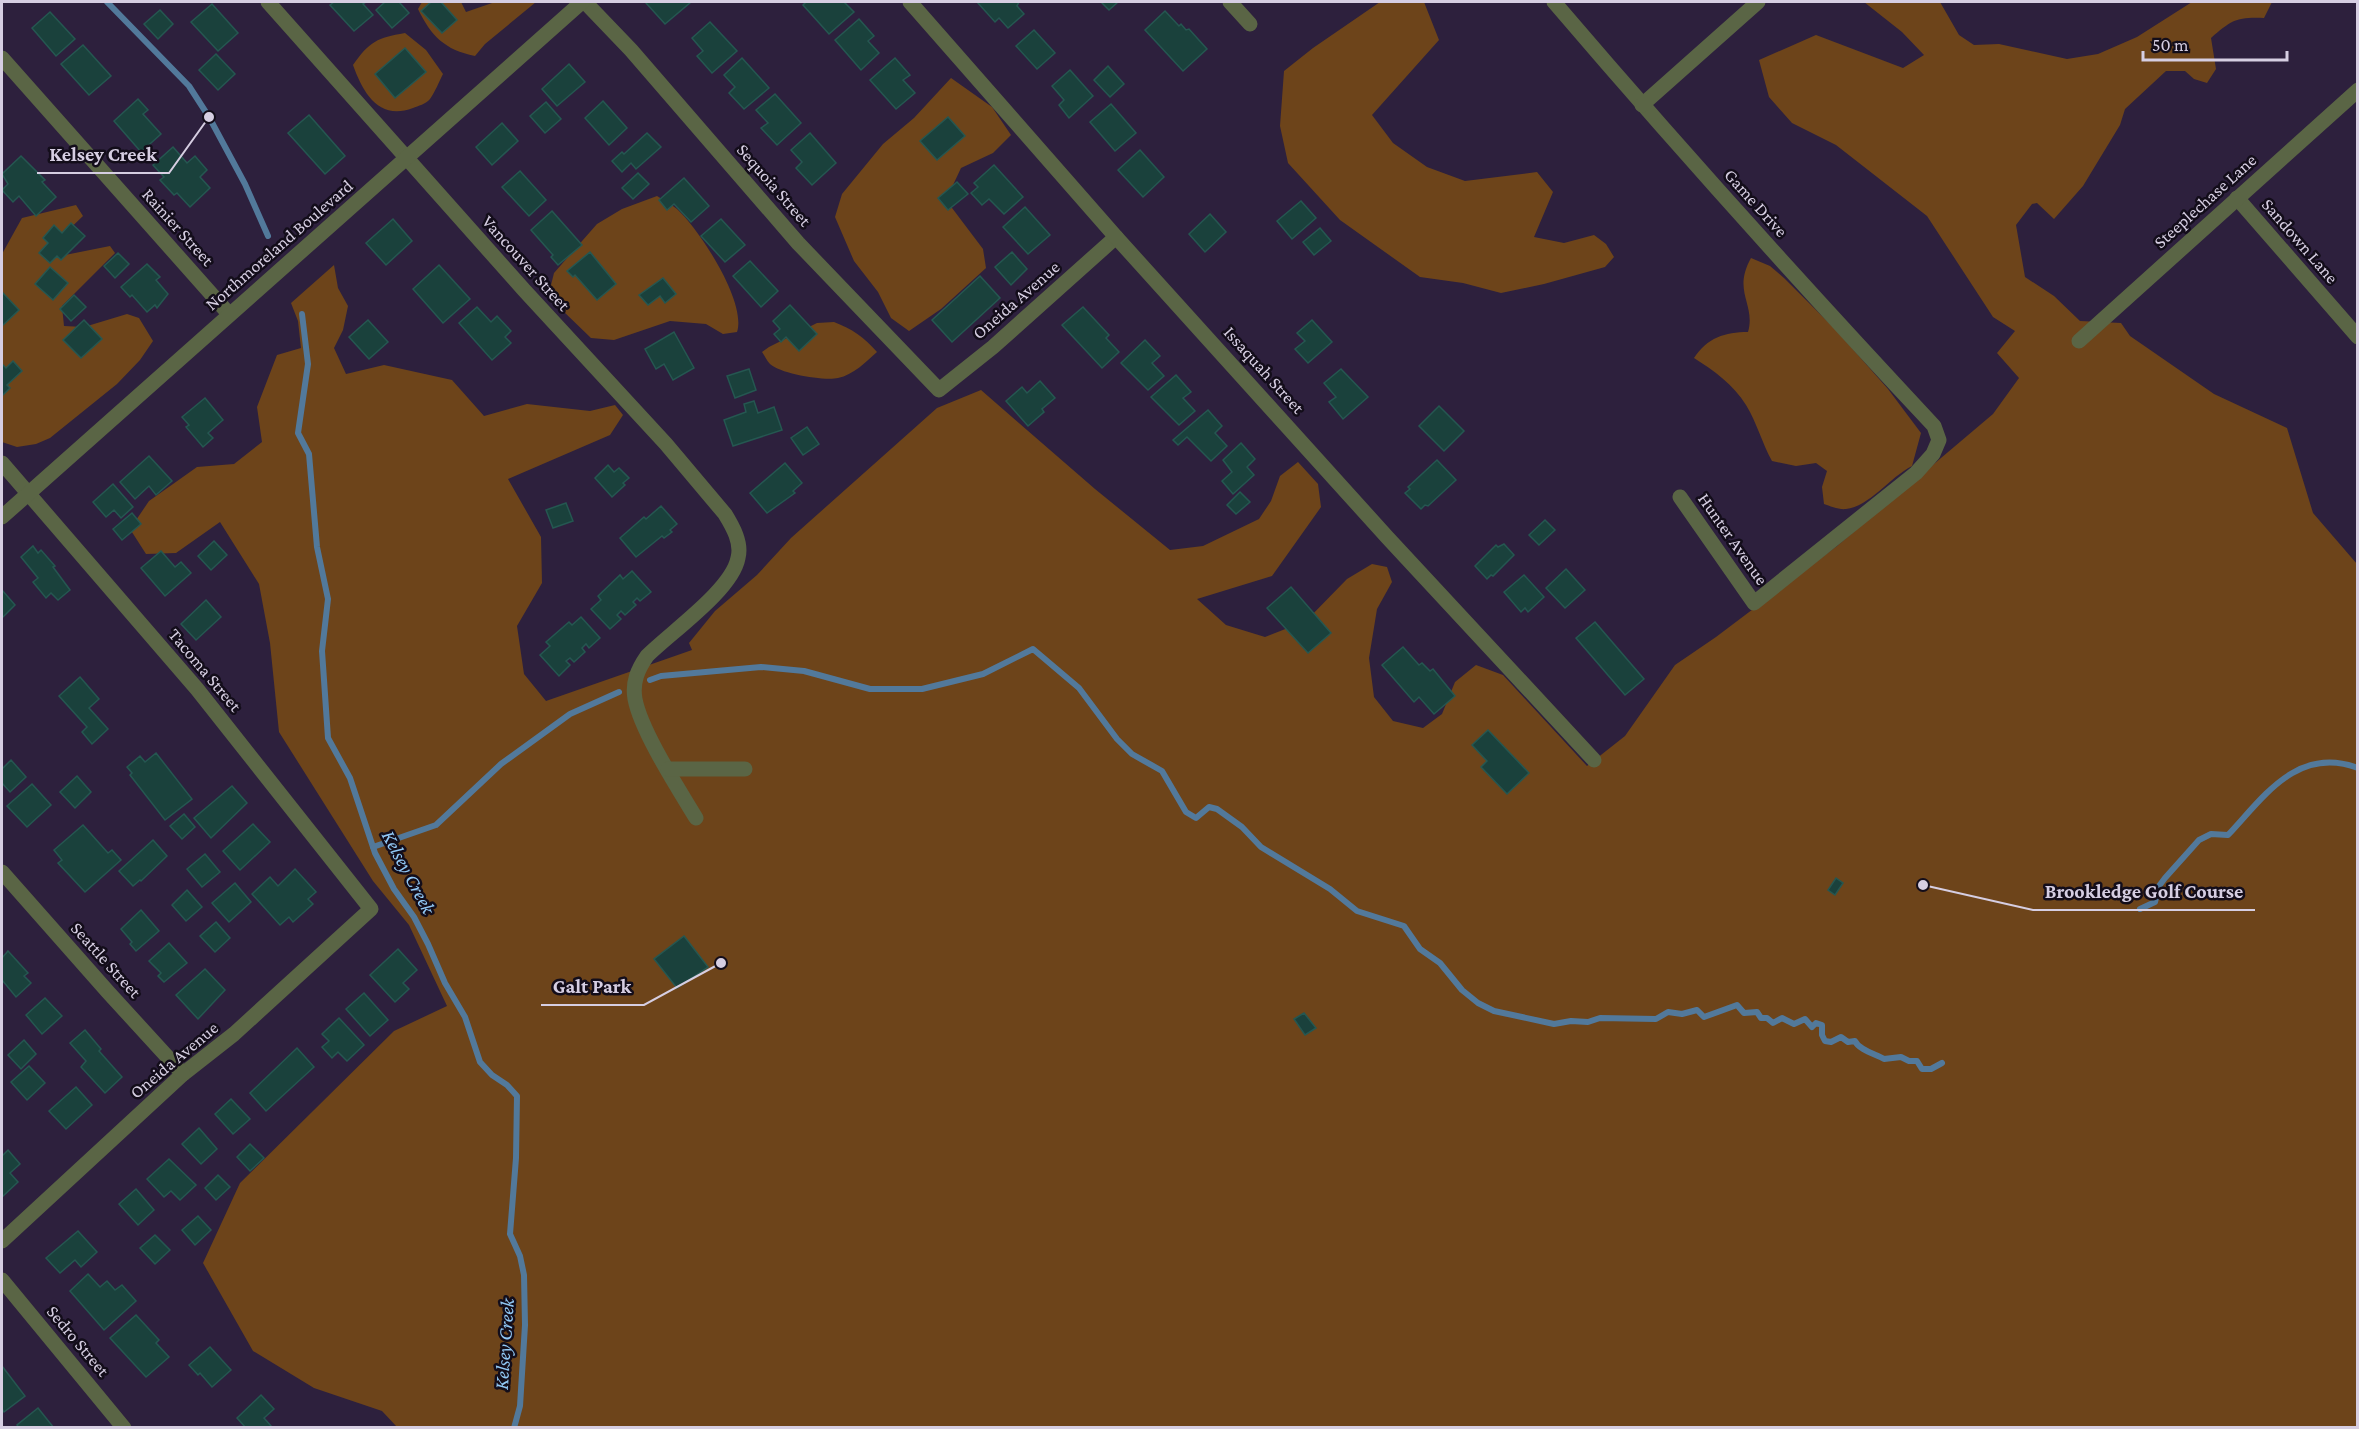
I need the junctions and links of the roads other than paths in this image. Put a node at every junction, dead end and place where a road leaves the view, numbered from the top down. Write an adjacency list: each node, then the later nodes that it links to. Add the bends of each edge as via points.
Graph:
1 (268, 2): 11 (street, Vancouver Street)
2 (584, 2): 11 (street, Northmoreland Boulevard); 17 (street, Sequoia Street, via 631,50 798,243)
3 (910, 2): 13 (street, Issaquah Street)
4 (1230, 2): 7 (street)
5 (1554, 2): 10 (street, Game Drive)
6 (1758, 2): 10 (street)
7 (1250, 24)
8 (2, 58): 14 (street, Rainier Street)
9 (2358, 90): 12 (street, Steeplechase Lane)
10 (1642, 105): 22 (street, Game Drive, via 1934,426 1939,440 1917,473)
11 (406, 159): 14 (street, Northmoreland Boulevard); 24 (street, Vancouver Street, via 666,444 725,514 738,543 738,558 730,578 658,645 639,666 634,681 635,699 646,728)
12 (2237, 198): 15 (street, Sandown Lane); 16 (street, Steeplechase Lane)
13 (1116, 237): 17 (street, Oneida Avenue); 23 (street, Issaquah Street)
14 (229, 314): 19 (street, Northmoreland Boulevard)
15 (2358, 337)
16 (2079, 341)
17 (939, 390)
18 (2, 463): 19 (street, Tacoma Street)
19 (28, 493): 21 (street, Northmoreland Boulevard); 28 (street, Tacoma Street, via 197,689)
20 (1680, 497): 22 (street, Hunter Avenue)
21 (2, 517)
22 (1754, 603)
23 (1594, 760)
24 (668, 769): 25 (street); 26 (street)
25 (745, 769)
26 (696, 818)
27 (2, 872): 29 (street, Seattle Street)
28 (371, 909): 29 (street, Oneida Avenue, via 234,1034)
29 (183, 1074): 30 (street, Oneida Avenue)
30 (2, 1241)
31 (2, 1280): 32 (street, Sedro Street)
32 (124, 1428)

